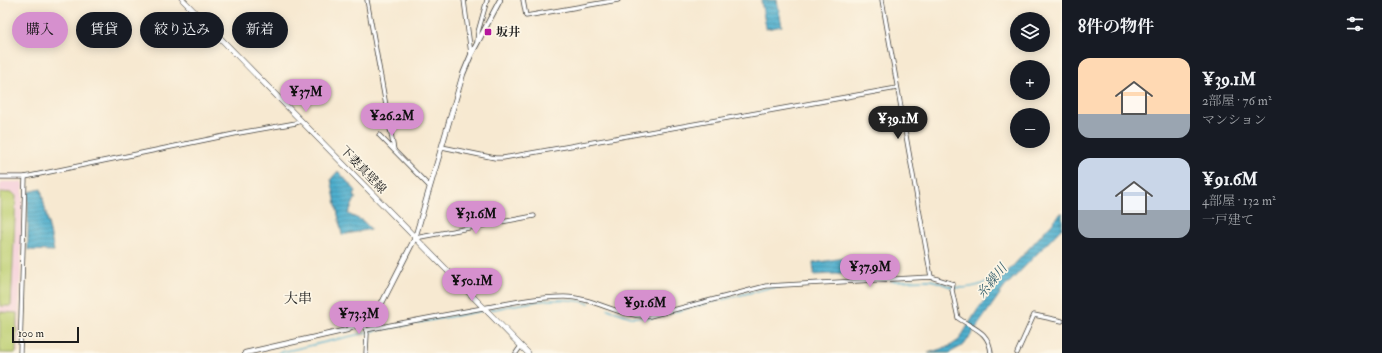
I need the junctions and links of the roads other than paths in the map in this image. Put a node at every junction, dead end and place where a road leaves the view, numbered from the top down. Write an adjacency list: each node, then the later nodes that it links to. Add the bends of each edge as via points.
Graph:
1 (183, 0): 12 (main road, 下妻真壁線)
2 (367, 0): 15 (street)
3 (464, 0): 10 (street)
4 (487, 0): 9 (street)
5 (500, 0): 9 (street)
6 (523, 0): 7 (street, via 526,16)
7 (618, 0)
8 (882, 0): 11 (street)
9 (477, 44): 10 (street)
10 (471, 55): 14 (street)
11 (897, 88): 14 (street, via 503,158); 21 (street)
12 (301, 121): 17 (street); 20 (main road, 下妻真壁線)
13 (379, 135): 15 (street)
14 (442, 147): 18 (street)
15 (394, 150): 18 (street)
16 (0, 177): 17 (street)
17 (25, 177): 27 (street)
18 (430, 187): 20 (street)
19 (534, 216): 20 (street)
20 (415, 238): 22 (main road, 下妻真壁線); 24 (street, via 383,301)
21 (931, 277): 22 (street, via 766,286 645,316 628,314 588,300 567,297 540,298); 32 (street, via 953,284 958,318 987,338)
22 (483, 308): 25 (street); 26 (main road, 下妻真壁線)
23 (1062, 321): 33 (street, via 1034,315)
24 (363, 322): 25 (street); 28 (street, via 342,332)
25 (367, 332): 29 (street)
26 (521, 346): 30 (street); 31 (main road, 下妻真壁線)
27 (20, 353)
28 (245, 353)
29 (366, 353)
30 (516, 353)
31 (528, 353)
32 (991, 353)
33 (1017, 353)

